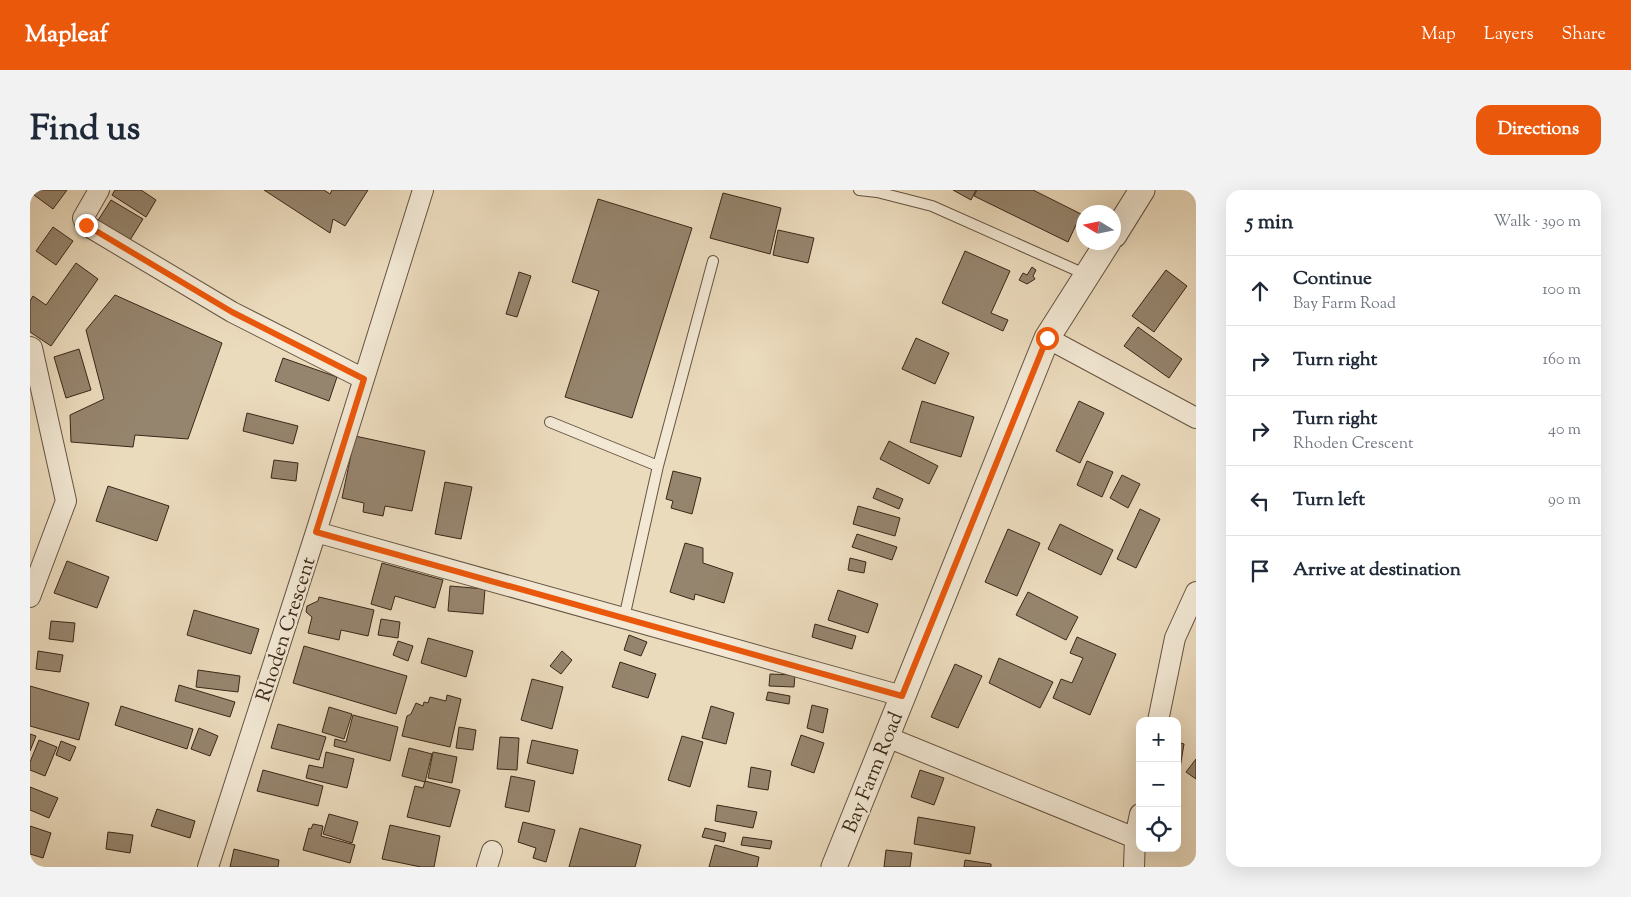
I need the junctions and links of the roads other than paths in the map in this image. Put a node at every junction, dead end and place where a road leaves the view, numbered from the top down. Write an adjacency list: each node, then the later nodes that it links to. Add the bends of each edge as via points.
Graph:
1 (99, 190): 11 (street, via 82,218 86,225 232,312)
2 (423, 190): 11 (street, Rhoden Crescent)
3 (859, 190): 8 (lane, via 932,206)
4 (1142, 190): 5 (street)
5 (1121, 224)
6 (1103, 250): 8 (street, Bay Farm Road)
7 (713, 261): 14 (lane)
8 (1088, 275): 9 (street, Bay Farm Road)
9 (1047, 338): 12 (street); 19 (street, Bay Farm Road)
10 (30, 347): 17 (street, via 66,502)
11 (364, 379): 15 (street, Rhoden Crescent)
12 (1196, 418)
13 (550, 422): 14 (lane)
14 (658, 466): 18 (lane)
15 (316, 532): 18 (street); 24 (street, Rhoden Crescent)
16 (1196, 592): 20 (street, via 1175,638)
17 (30, 597)
18 (624, 618): 19 (street)
19 (902, 696): 21 (street, Bay Farm Road)
20 (1159, 717)
21 (887, 737): 23 (street); 25 (street, Bay Farm Road)
22 (1136, 833): 23 (street)
23 (1135, 838): 26 (street)
24 (208, 867)
25 (834, 867)
26 (1134, 867)

